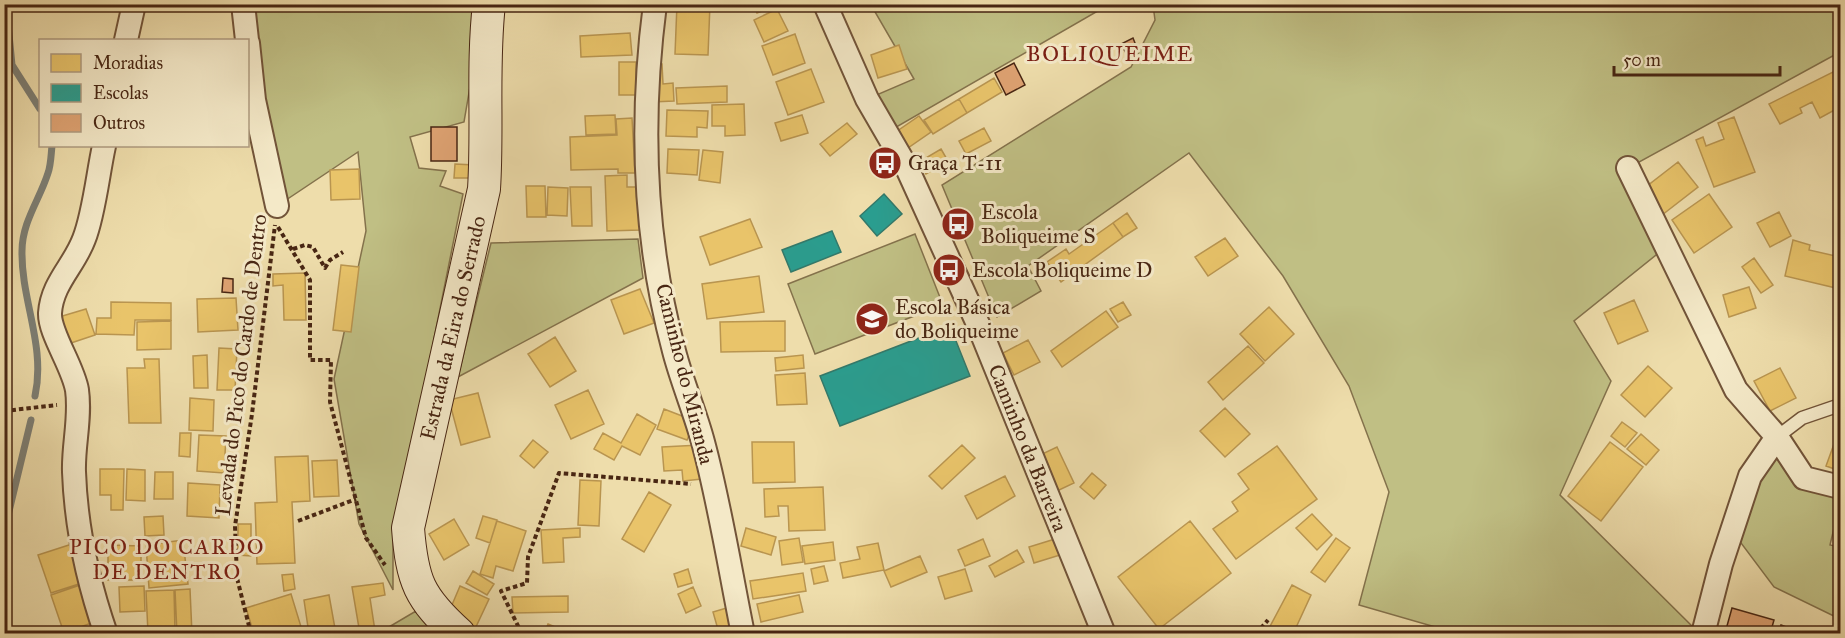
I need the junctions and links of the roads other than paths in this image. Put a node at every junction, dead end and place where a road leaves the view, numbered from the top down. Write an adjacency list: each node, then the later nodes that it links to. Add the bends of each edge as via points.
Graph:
1 (134, 4): 6 (street)
2 (243, 4): 7 (street)
3 (489, 4): 16 (main road, Estrada da Eira do Serrado, via 484,189 408,528 414,576 421,592)
4 (655, 4): 17 (street, Caminho do Miranda, via 648,55 646,179 662,294 674,351 703,443)
5 (828, 6): 18 (street, Caminho da Barreira, via 867,99 907,168 973,314)
6 (126, 39)
7 (247, 39)
8 (249, 59): 11 (street)
9 (104, 147): 15 (street, via 84,240 61,275 50,316 70,362 78,403 74,470 78,525)
10 (1628, 168): 13 (street, via 1736,390)
11 (276, 215)
12 (1840, 405): 13 (lane, via 1802,418)
13 (1777, 437): 14 (street, via 1804,478); 19 (street, via 1750,476)
14 (1840, 487)
15 (106, 633)
16 (459, 633)
17 (743, 633)
18 (1104, 633)
19 (1703, 633)

